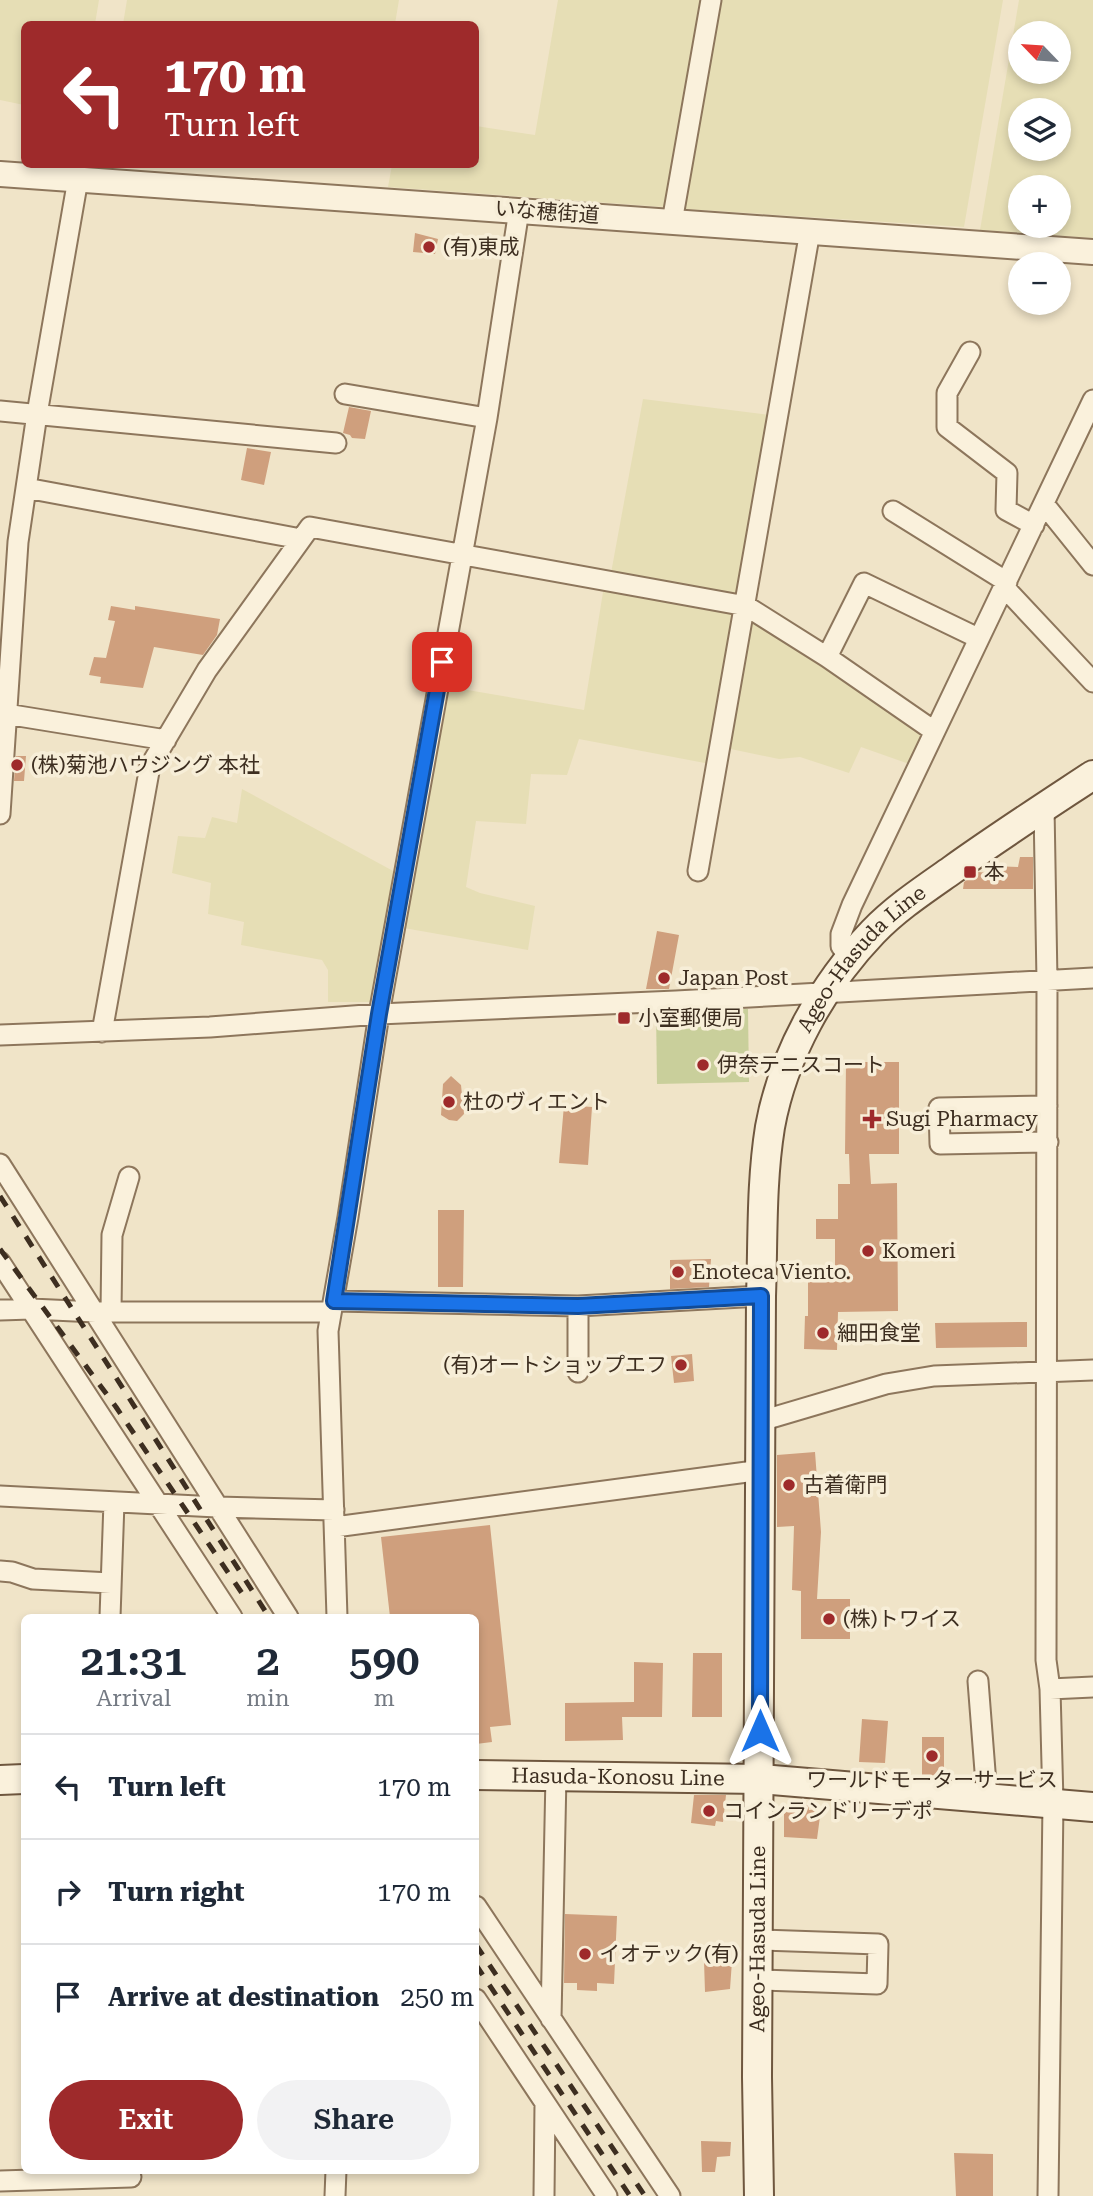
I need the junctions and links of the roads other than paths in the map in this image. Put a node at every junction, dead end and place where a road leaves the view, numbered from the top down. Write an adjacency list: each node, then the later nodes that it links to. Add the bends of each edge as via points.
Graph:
1 (711, 0): 5 (street)
2 (0, 174): 3 (street, いな穂街道)
3 (78, 179): 4 (street, いな穂街道); 12 (street)
4 (519, 210): 5 (street, いな穂街道); 13 (street)
5 (672, 222): 6 (street, いな穂街道)
6 (810, 231): 7 (street, いな穂街道); 23 (street)
7 (1093, 252)
8 (970, 352): 18 (street, via 947,393 947,427 1007,473 1006,510)
9 (345, 394): 13 (street)
10 (1093, 400): 16 (street)
11 (0, 411): 12 (street)
12 (37, 414): 14 (street); 15 (street)
13 (487, 418): 20 (street)
14 (336, 443)
15 (26, 488): 19 (street); 27 (street)
16 (1044, 504): 18 (street); 21 (street)
17 (893, 511): 22 (street)
18 (1034, 525): 22 (street)
19 (301, 539): 20 (street, via 310,527); 29 (street, via 207,670)
20 (462, 554): 23 (street); 38 (street)
21 (1093, 565)
22 (1006, 584): 24 (street); 26 (street)
23 (746, 606): 25 (street); 33 (street)
24 (978, 638): 25 (street, via 864,583); 28 (street)
25 (827, 657): 28 (street)
26 (1093, 682)
27 (3, 707): 29 (street); 32 (street)
28 (934, 731): 34 (street, via 841,934 841,946)
29 (166, 740): 39 (street, via 150,766)
30 (1093, 775): 31 (main road, Ageo-Hasuda Line)
31 (1044, 807): 34 (main road, Ageo-Hasuda Line, via 897,910); 36 (street)
32 (0, 814)
33 (698, 871)
34 (850, 958): 37 (main road, Ageo-Hasuda Line)
35 (1093, 978): 36 (street)
36 (1047, 981): 37 (street); 41 (street)
37 (824, 993): 38 (street); 46 (main road, Ageo-Hasuda Line, via 788,1067 770,1126 764,1173)
38 (379, 1014): 39 (street); 48 (street)
39 (103, 1032): 40 (street)
40 (0, 1035)
41 (1047, 1106): 42 (street); 42 (street, via 939,1108 940,1144)
42 (1048, 1142): 52 (street)
43 (0, 1164): 51 (street)
44 (129, 1177): 51 (street, via 112,1235)
45 (0, 1262): 49 (street)
46 (761, 1296): 47 (street); 55 (main road, Ageo-Hasuda Line)
47 (578, 1306): 48 (street); 54 (street)
48 (332, 1307): 51 (street); 61 (street, via 328,1331)
49 (31, 1309): 50 (street); 51 (street); 59 (street)
50 (0, 1310)
51 (103, 1312): 60 (street)
52 (1046, 1370): 53 (street); 55 (street, via 934,1376 886,1384); 70 (street, via 1046,1660)
53 (1093, 1370)
54 (578, 1372)
55 (761, 1422): 56 (main road, Ageo-Hasuda Line)
56 (762, 1470): 61 (street); 74 (main road, Ageo-Hasuda Line)
57 (0, 1496): 58 (street)
58 (114, 1502): 59 (street); 63 (street)
59 (158, 1504): 60 (street); 65 (street)
60 (217, 1507): 61 (street); 66 (street)
61 (334, 1519): 67 (street)
62 (0, 1571): 63 (street, via 33,1580)
63 (111, 1583): 64 (street)
64 (110, 1614)
65 (230, 1614)
66 (286, 1614)
67 (337, 1614)
68 (978, 1681): 76 (street)
69 (1093, 1687): 70 (street)
70 (1050, 1689): 77 (street)
71 (479, 1775): 72 (main road, Hasuda-Konosu Line)
72 (556, 1775): 74 (main road, Hasuda-Konosu Line); 83 (street)
73 (21, 1779): 75 (main road)
74 (760, 1779): 76 (main road, Hasuda-Konosu Line); 80 (main road, Ageo-Hasuda Line)
75 (0, 1780)
76 (987, 1797): 77 (main road, Hasuda-Konosu Line)
77 (1053, 1802): 78 (main road, Hasuda-Konosu Line); 93 (street)
78 (1093, 1807)
79 (479, 1911): 83 (street)
80 (759, 1940): 81 (main road, Ageo-Hasuda Line); 81 (street, via 878,1944 877,1984)
81 (759, 1980): 92 (main road, Ageo-Hasuda Line)
82 (479, 2004): 84 (street)
83 (551, 2019): 91 (street)
84 (545, 2104): 89 (street); 90 (street)
85 (336, 2174): 88 (street)
86 (0, 2181): 87 (street)
87 (131, 2181)
88 (335, 2196)
89 (544, 2196)
90 (607, 2196)
91 (670, 2196)
92 (759, 2196)
93 (1048, 2196)

